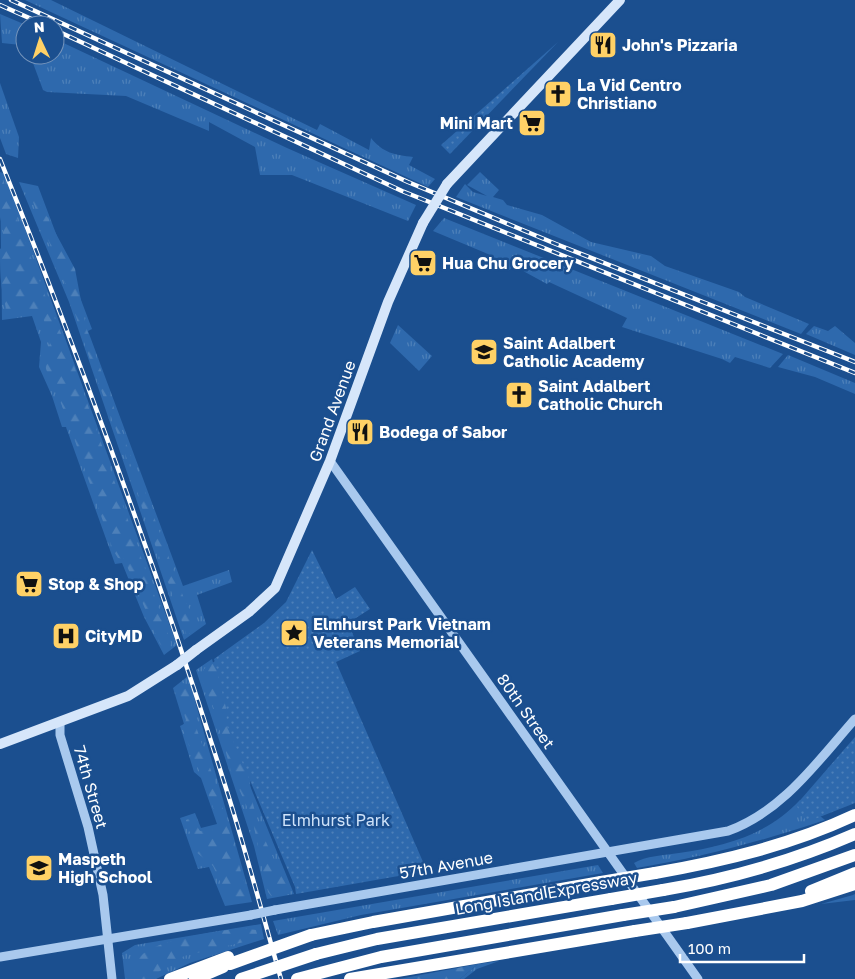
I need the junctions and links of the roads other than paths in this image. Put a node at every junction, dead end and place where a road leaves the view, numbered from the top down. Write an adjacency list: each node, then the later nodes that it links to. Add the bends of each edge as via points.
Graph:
1 (620, 0): 2 (main road, Grand Avenue, bridge, via 446,184 423,223 388,302)
2 (330, 461): 4 (main road, Grand Avenue, bridge, via 275,588 249,612 177,665 128,696); 8 (street, 80th Street)
3 (855, 719): 8 (street, 57th Avenue, via 780,802 747,824 714,834)
4 (60, 722): 5 (main road, Grand Avenue); 13 (street, 74th Street, via 60,735 88,828 103,895)
5 (0, 744)
6 (855, 815): 16 (highway, bridge, via 750,854 373,922 311,935)
7 (855, 834): 20 (highway, Long Island Expressway, bridge, via 776,864 719,879 377,939 316,954)
8 (608, 852): 13 (street, 57th Avenue, bridge); 24 (street, 80th Street)
9 (855, 854): 21 (highway, bridge, via 771,885 674,907 389,956)
10 (855, 872): 12 (highway)
11 (855, 884): 12 (highway)
12 (764, 909): 15 (highway, bridge)
13 (108, 938): 14 (street, 57th Avenue); 17 (street, 74th Street)
14 (0, 957)
15 (480, 958): 22 (highway); 23 (highway)
16 (229, 960): 18 (highway); 19 (highway)
17 (112, 979)
18 (170, 979)
19 (195, 979)
20 (241, 979)
21 (297, 979)
22 (350, 979)
23 (387, 979)
24 (698, 979)

